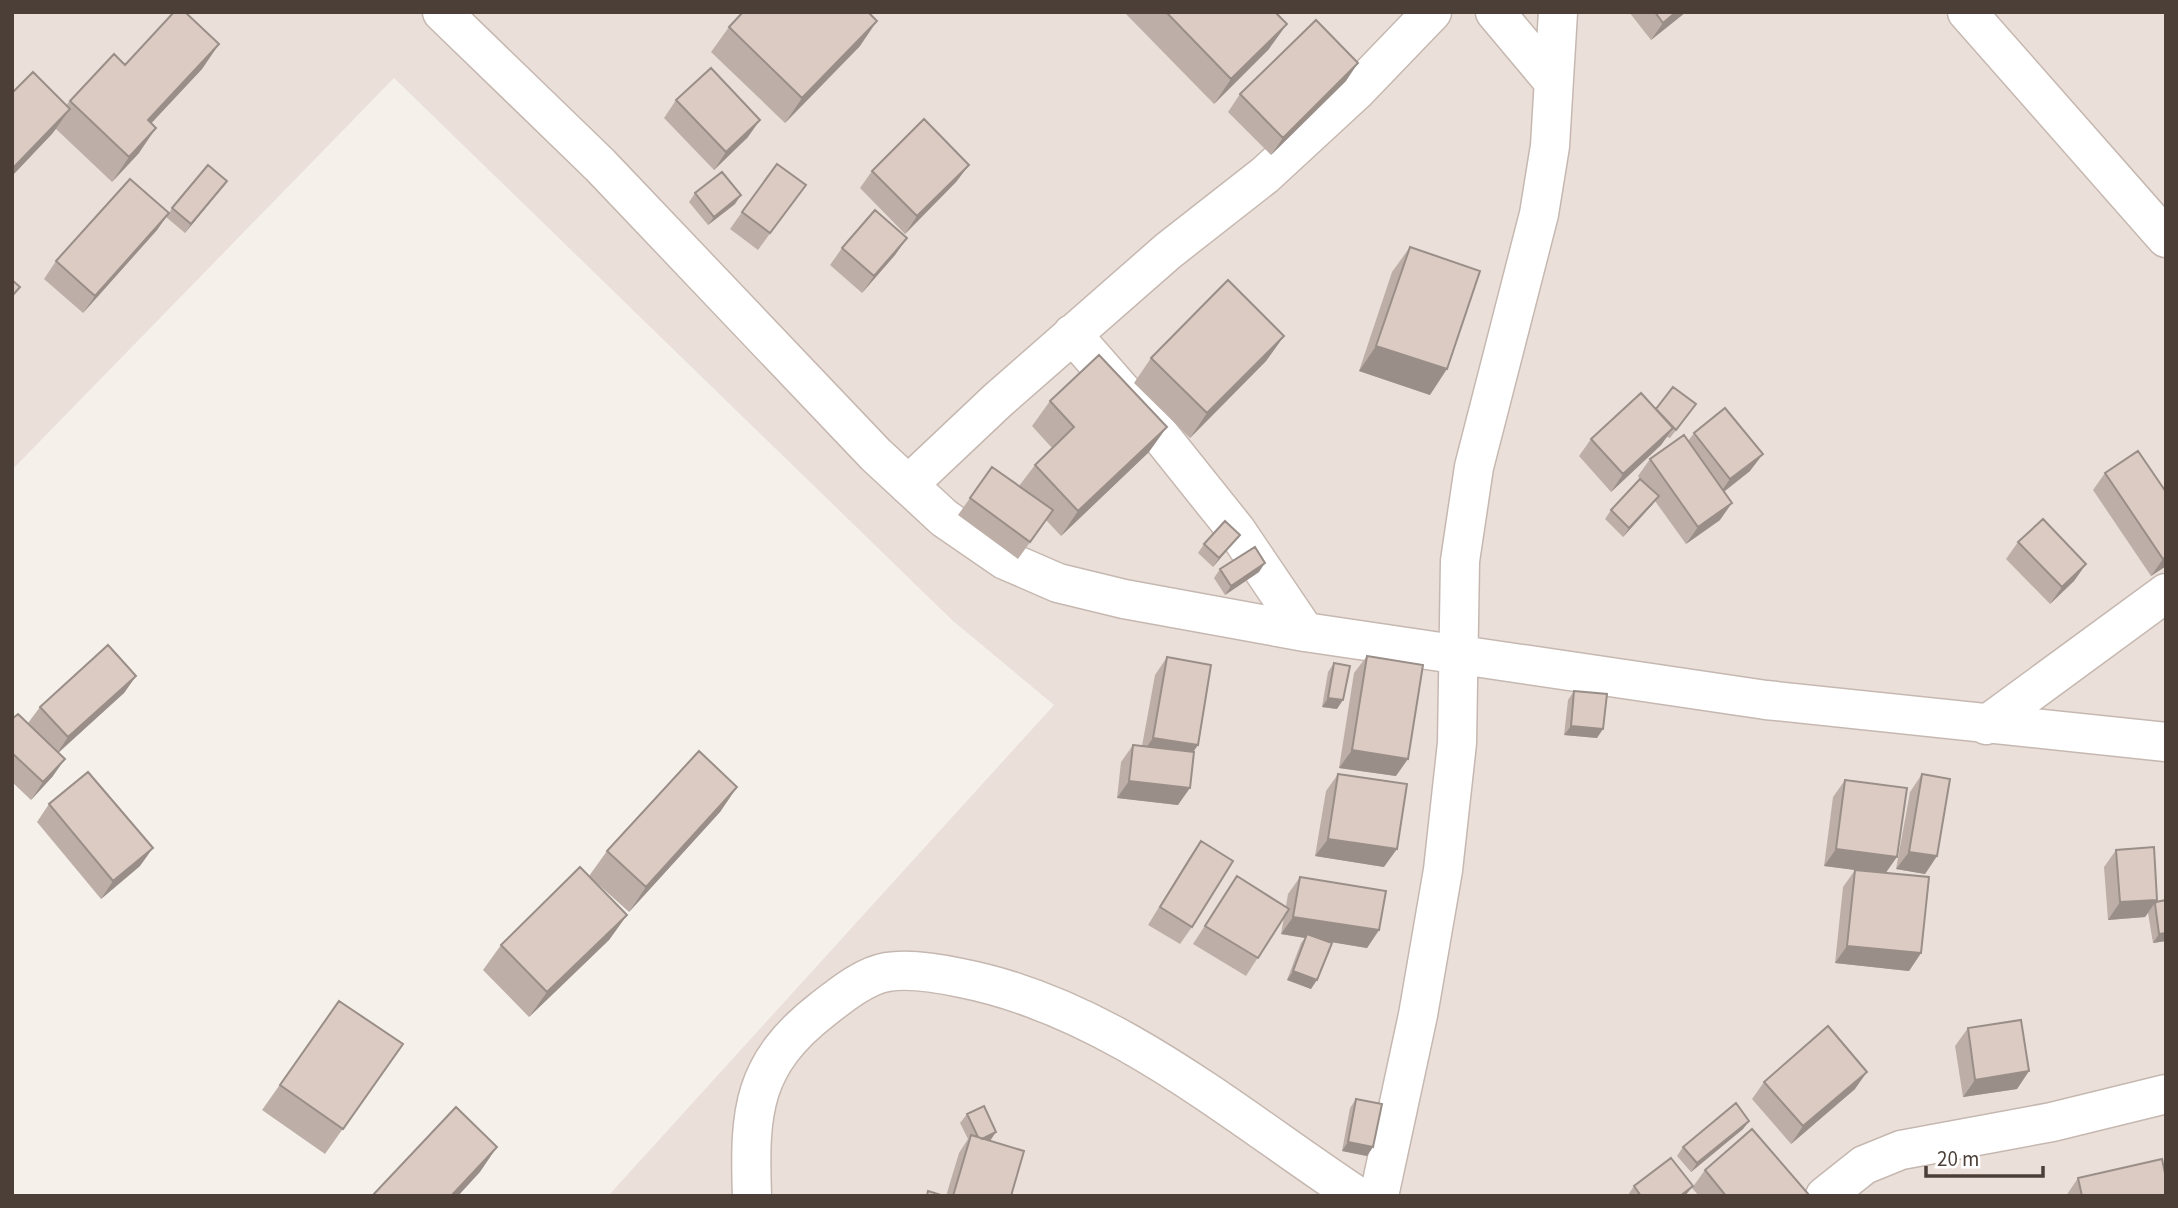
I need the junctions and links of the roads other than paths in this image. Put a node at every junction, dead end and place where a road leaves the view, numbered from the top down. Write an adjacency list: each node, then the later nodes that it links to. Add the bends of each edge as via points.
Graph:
1 (442, 12): 9 (street, via 600,165)
2 (1432, 12): 8 (street, via 1265,176)
3 (1495, 12): 6 (street)
4 (1558, 12): 6 (street)
5 (1967, 12): 7 (street)
6 (1552, 80): 12 (street, via 1550,146 1539,214 1474,467 1460,562)
7 (2158, 213)
8 (1072, 334): 9 (street); 11 (street, via 1236,530)
9 (908, 485): 11 (street, via 944,518 1005,560 1058,583)
10 (2166, 593): 13 (street)
11 (1305, 632): 12 (street)
12 (1459, 653): 13 (street, via 1766,700); 18 (street, via 1457,743 1443,870)
13 (1986, 725): 14 (street)
14 (2166, 742)
15 (2166, 1094): 19 (street, via 2052,1122 1900,1150 1864,1165)
16 (752, 1196): 17 (street, via 750,1144 755,1101 772,1061 809,1020 848,990 886,972 937,973 999,985 1081,1020 1150,1055)
17 (1357, 1196)
18 (1379, 1196)
19 (1825, 1196)

